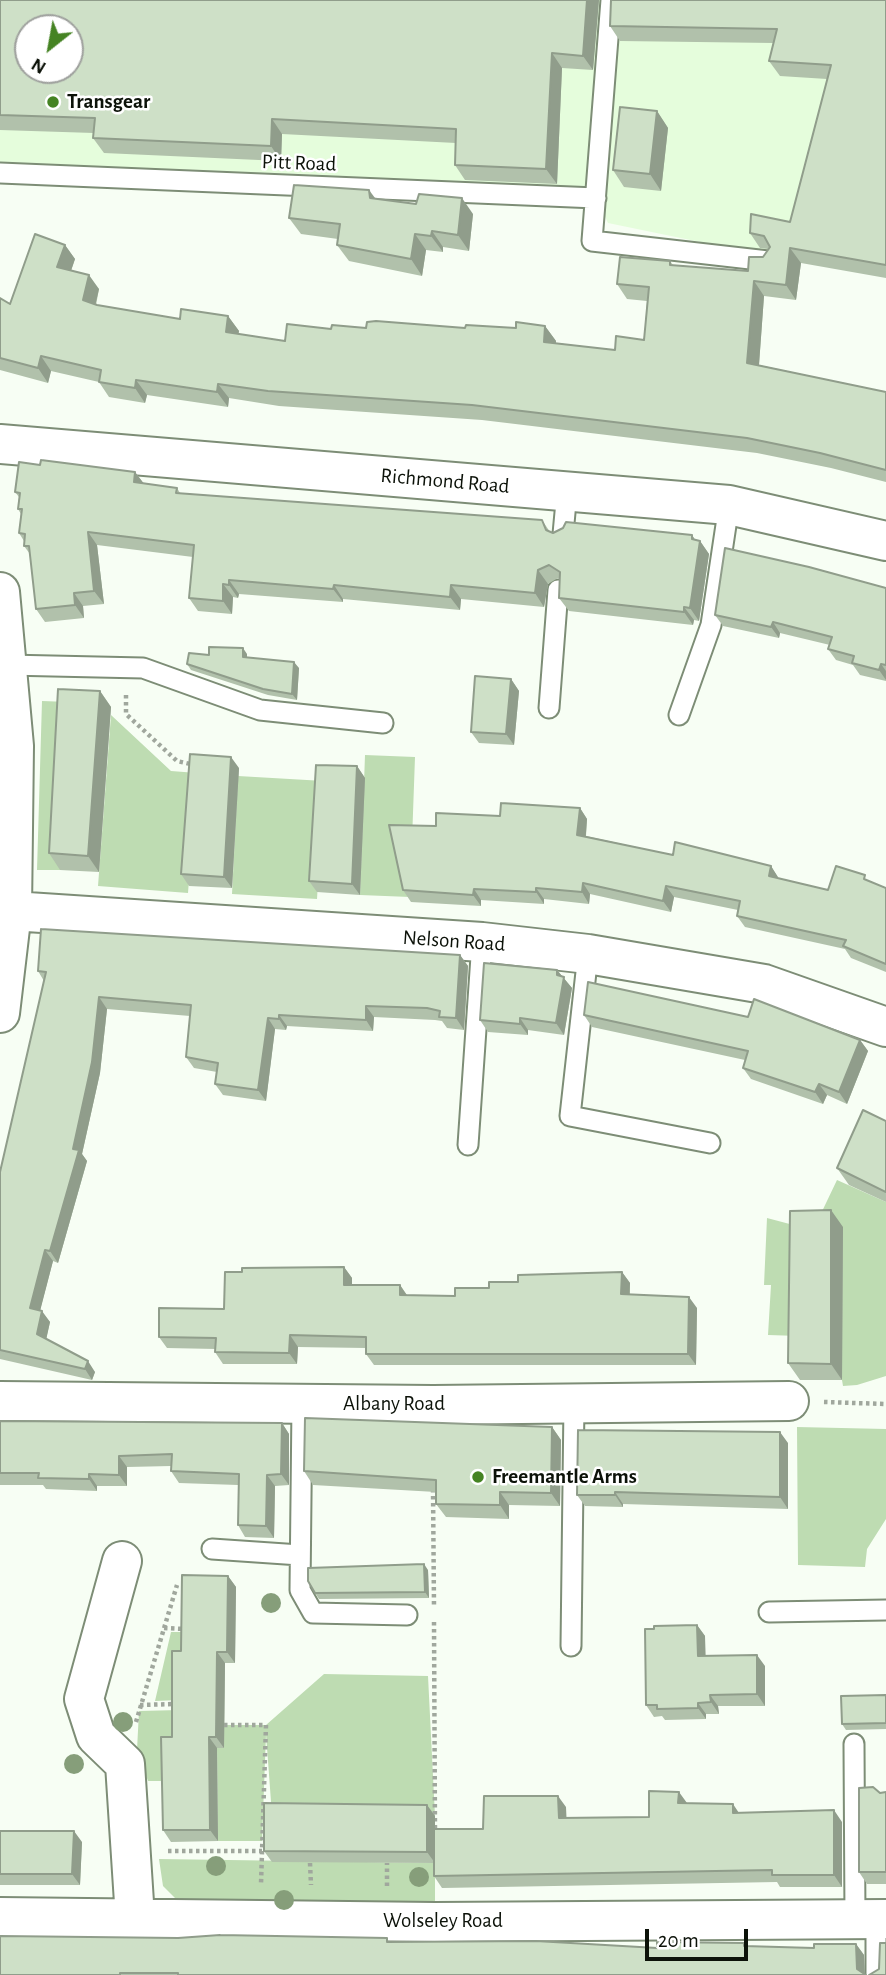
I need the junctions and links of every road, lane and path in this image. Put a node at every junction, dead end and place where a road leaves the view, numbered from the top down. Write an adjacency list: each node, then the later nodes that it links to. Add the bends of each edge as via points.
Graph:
1 (611, 0): 3 (lane)
2 (0, 173): 3 (lane, Pitt Road)
3 (596, 198): 4 (lane, via 592,241)
4 (768, 261)
5 (0, 444): 6 (street, Richmond Road)
6 (567, 491): 7 (street, Richmond Road); 8 (lane)
7 (729, 505): 9 (street, Richmond Road); 15 (lane, via 711,625)
8 (563, 534)
9 (886, 541)
10 (558, 590): 14 (lane)
11 (0, 592): 12 (street)
12 (7, 665): 13 (lane); 18 (street, via 15,746)
13 (127, 668): 16 (lane, via 143,668 261,710); 17 (path, via 126,715 177,761)
14 (549, 708)
15 (679, 715)
16 (383, 723)
17 (196, 765)
18 (12, 911): 19 (street, Nelson Road); 21 (street)
19 (482, 942): 20 (street, Nelson Road); 24 (lane)
20 (588, 954): 22 (street, Nelson Road, via 764,984); 23 (lane, via 570,1116)
21 (0, 1013)
22 (886, 1027)
23 (710, 1143)
24 (468, 1145)
25 (0, 1401): 28 (street, Albany Road)
26 (789, 1401): 27 (street, Albany Road); 29 (path)
27 (574, 1403): 28 (street, Albany Road); 40 (lane)
28 (302, 1404): 32 (lane)
29 (886, 1404)
30 (433, 1487): 46 (path)
31 (212, 1549): 32 (lane)
32 (300, 1555): 37 (lane, via 300,1590 313,1613)
33 (122, 1561): 45 (street, via 84,1699 96,1736)
34 (177, 1585): 38 (path)
35 (886, 1610): 36 (lane)
36 (769, 1612)
37 (407, 1615)
38 (164, 1628): 39 (path); 42 (path)
39 (190, 1629)
40 (571, 1646)
41 (180, 1704): 42 (path)
42 (140, 1705): 45 (path)
43 (224, 1725): 47 (path, via 266,1725)
44 (854, 1744): 52 (lane)
45 (125, 1764): 48 (street)
46 (435, 1840)
47 (262, 1841)
48 (132, 1846): 49 (path, via 165,1851); 51 (street)
49 (261, 1850)
50 (0, 1917): 51 (street, Wolseley Road)
51 (135, 1918): 52 (street, Wolseley Road, via 435,1922)
52 (872, 1919): 53 (lane)
53 (876, 1975)

